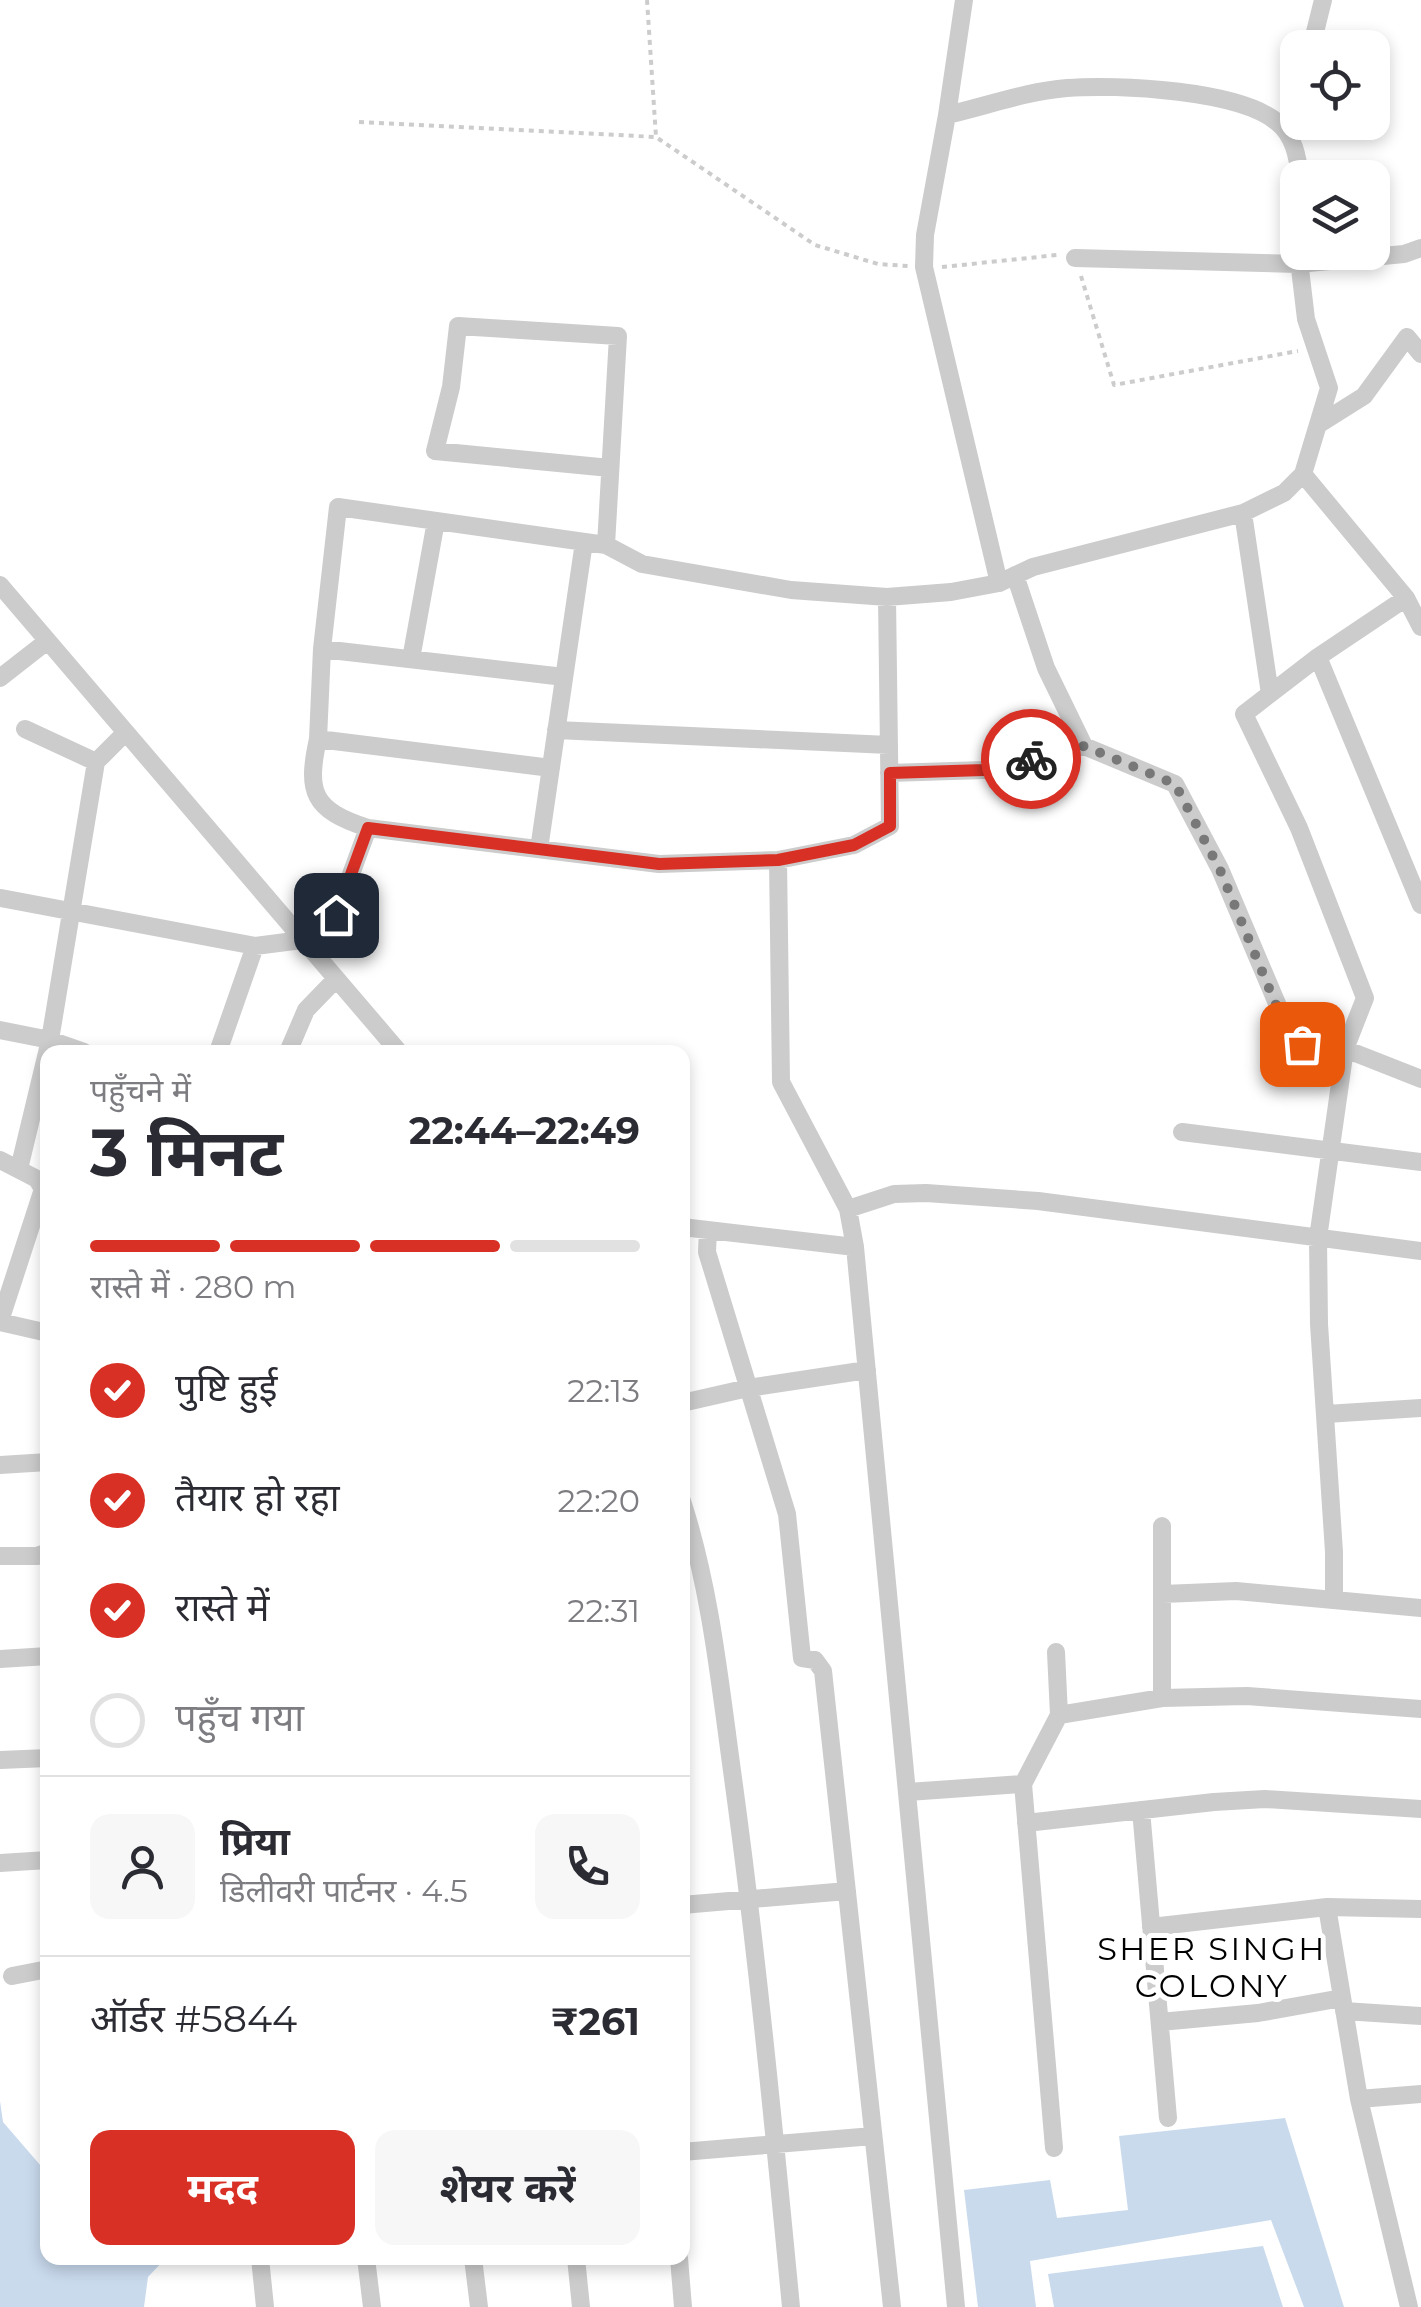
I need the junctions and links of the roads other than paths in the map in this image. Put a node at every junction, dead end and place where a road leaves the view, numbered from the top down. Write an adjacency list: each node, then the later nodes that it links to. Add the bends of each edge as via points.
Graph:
1 (964, 0): 4 (street)
2 (1324, 0): 3 (street)
3 (1316, 30)
4 (947, 115): 5 (street, via 1064,88 1157,87 1238,105); 19 (street, via 924,267 949,383)
5 (1280, 125)
6 (1421, 248): 7 (street)
7 (1390, 255)
8 (1075, 258): 9 (street)
9 (1280, 258)
10 (1300, 270): 12 (street, via 1306,319 1329,388)
11 (1421, 354): 12 (street, via 1407,337 1364,396)
12 (1320, 423): 14 (street)
13 (610, 468): 13 (street, via 618,336 458,326 435,451); 18 (street)
14 (1303, 474): 15 (street, via 1284,493); 22 (street)
15 (1243, 512): 19 (street, via 1033,566); 30 (street)
16 (436, 521): 17 (street); 25 (street, via 338,507); 27 (street)
17 (584, 542): 18 (street); 28 (street)
18 (606, 545): 21 (street, via 642,564 791,590)
19 (1007, 579): 21 (street); 36 (street)
20 (0, 585): 24 (street)
21 (887, 597): 35 (street)
22 (1406, 598): 23 (street); 26 (street)
23 (1420, 623)
24 (46, 642): 29 (street); 33 (street)
25 (322, 649): 27 (street); 34 (street)
26 (1318, 657): 30 (street); 44 (street)
27 (411, 659): 28 (street)
28 (564, 677): 32 (street)
29 (0, 678)
30 (1270, 694): 56 (street, via 1244,714 1300,828 1365,998)
31 (25, 730): 37 (street)
32 (556, 730): 35 (street); 38 (street)
33 (125, 733): 37 (street); 46 (street)
34 (318, 740): 38 (street); 40 (street, via 310,776 319,800 341,819)
35 (889, 745): 39 (street)
36 (1084, 746): 39 (street, via 984,770); 56 (street, via 1175,784 1220,870 1288,1034 1302,1044)
37 (96, 762): 45 (street)
38 (550, 768): 41 (street)
39 (890, 773): 42 (street, via 890,826 854,845)
40 (368, 828): 41 (street); 46 (street, via 336,915)
41 (539, 849): 42 (street, via 659,864)
42 (778, 860): 66 (street, via 781,1082)
43 (0, 898): 45 (street)
44 (1421, 906)
45 (72, 910): 47 (street); 50 (street)
46 (302, 940): 47 (street); 48 (street)
47 (255, 946): 53 (street)
48 (335, 980): 54 (street, via 306,1010); 55 (street)
49 (0, 1030): 50 (street)
50 (50, 1040): 51 (street); 52 (street)
51 (49, 1045)
52 (64, 1045)
53 (220, 1045)
54 (291, 1045)
55 (392, 1045)
56 (1345, 1050): 57 (street); 60 (street)
57 (1421, 1079)
58 (40, 1082): 63 (street)
59 (1182, 1132): 60 (street)
60 (1331, 1153): 62 (street); 69 (street)
61 (0, 1160): 63 (street)
62 (1421, 1162)
63 (19, 1169): 64 (street)
64 (40, 1183)
65 (40, 1200): 72 (street)
66 (848, 1209): 69 (street, via 926,1192); 70 (street)
67 (690, 1229): 68 (street)
68 (708, 1230): 70 (street); 76 (street, via 706,1252)
69 (1318, 1238): 71 (street); 79 (street)
70 (855, 1248): 75 (street)
71 (1421, 1251)
72 (8, 1273): 73 (street)
73 (0, 1321): 74 (street)
74 (40, 1331)
75 (867, 1370): 76 (street); 98 (street)
76 (748, 1388): 77 (street); 104 (street, via 787,1514 802,1658 815,1660 823,1672)
77 (690, 1401)
78 (1421, 1408): 79 (street)
79 (1326, 1414): 87 (street)
80 (40, 1462): 81 (street)
81 (0, 1465)
82 (690, 1524): 105 (street, via 714,1640)
83 (1162, 1526): 86 (street)
84 (40, 1555): 85 (street)
85 (0, 1556)
86 (1163, 1594): 87 (street, via 1236,1591); 92 (street)
87 (1334, 1600): 88 (street)
88 (1421, 1608)
89 (1056, 1652): 94 (street)
90 (40, 1656): 91 (street)
91 (0, 1659)
92 (1162, 1698): 93 (street, via 1247,1696); 94 (street)
93 (1421, 1709)
94 (1059, 1714): 97 (street)
95 (40, 1758): 96 (street)
96 (0, 1760)
97 (1023, 1784): 98 (street); 101 (street)
98 (908, 1792): 134 (street)
99 (1141, 1810): 100 (street, via 1265,1799); 101 (street); 109 (street)
100 (1421, 1810)
101 (1026, 1823): 120 (street)
102 (40, 1860): 103 (street)
103 (0, 1863)
104 (847, 1891): 105 (street); 118 (street)
105 (750, 1900): 106 (street); 119 (street)
106 (690, 1904)
107 (1326, 1907): 108 (street); 109 (street); 112 (street)
108 (1421, 1909)
109 (1151, 1927): 114 (street)
110 (40, 1971): 111 (street)
111 (12, 1976)
112 (1343, 2005): 113 (street); 114 (street); 116 (street)
113 (1421, 2016)
114 (1160, 2022): 117 (street)
115 (1421, 2094): 116 (street)
116 (1359, 2099): 135 (street)
117 (1168, 2118)
118 (873, 2136): 119 (street); 133 (street)
119 (776, 2144): 121 (street); 132 (street)
120 (1054, 2148)
121 (690, 2151)
122 (261, 2265): 127 (street)
123 (367, 2265): 128 (street)
124 (474, 2265): 129 (street)
125 (577, 2265): 130 (street)
126 (680, 2265): 131 (street)
127 (265, 2307)
128 (372, 2307)
129 (480, 2307)
130 (582, 2307)
131 (683, 2307)
132 (791, 2307)
133 (892, 2307)
134 (956, 2307)
135 (1409, 2307)

